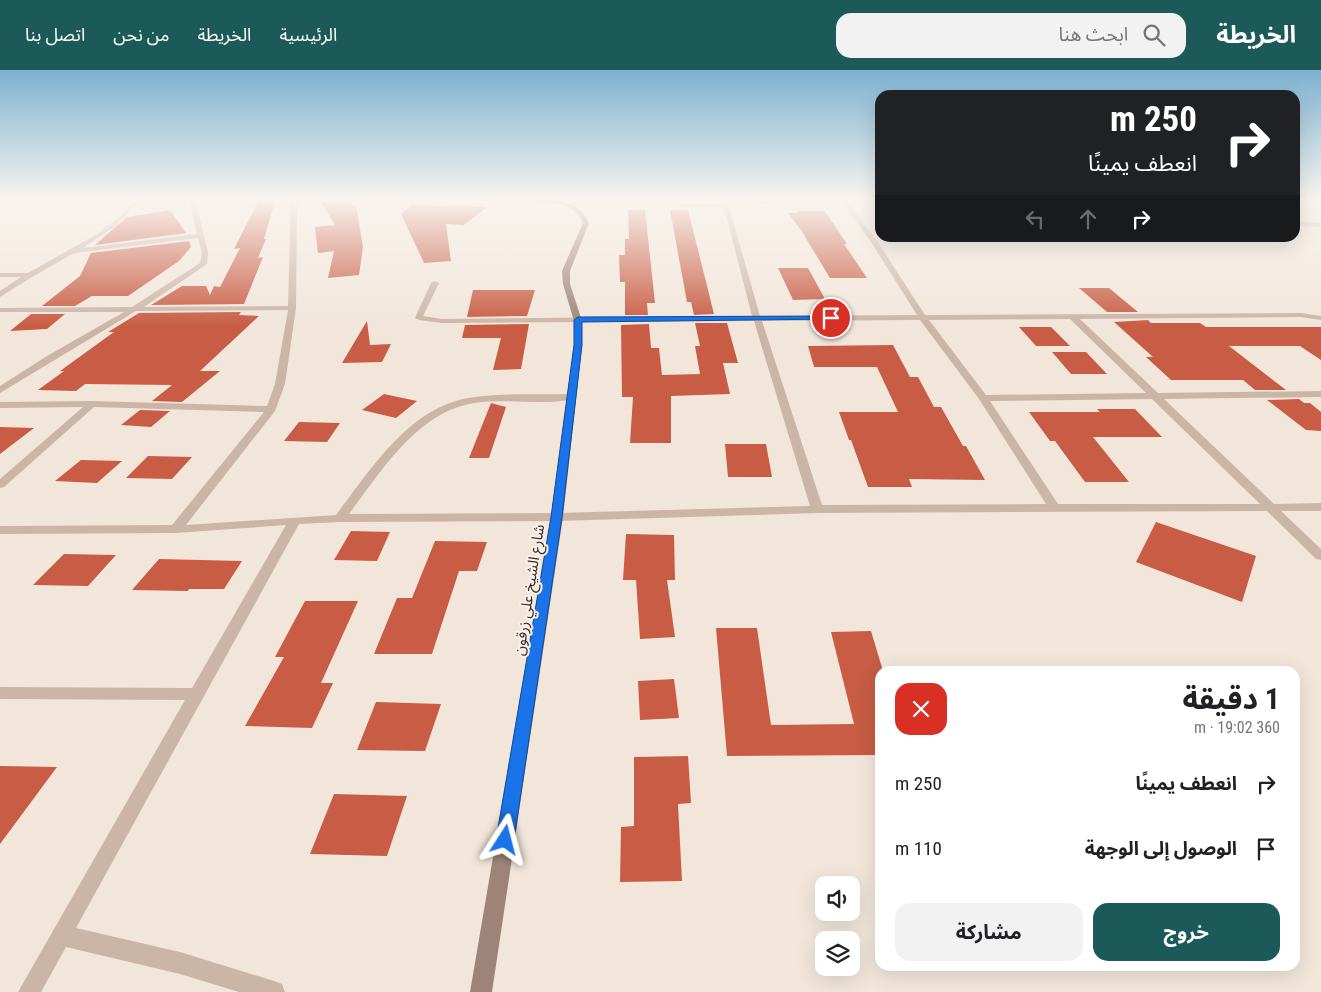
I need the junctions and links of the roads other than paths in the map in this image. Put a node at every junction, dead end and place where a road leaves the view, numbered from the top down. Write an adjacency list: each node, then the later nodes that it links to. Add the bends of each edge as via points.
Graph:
1 (87, 241): 8 (street)
2 (160, 241): 8 (street)
3 (202, 241): 15 (street, via 205,253 202,264)
4 (293, 241): 13 (street)
5 (578, 241): 20 (main road, شارع الشيخ علي زرقون, via 565,279)
6 (736, 241): 18 (street)
7 (874, 241): 17 (street)
8 (70, 252): 10 (street)
9 (0, 275): 10 (street)
10 (29, 275): 12 (street)
11 (435, 283): 20 (street, via 420,318 442,321)
12 (0, 295)
13 (292, 308): 15 (street); 28 (street, via 280,384)
14 (0, 310): 15 (street)
15 (132, 310): 21 (street, via 52,355)
16 (1072, 316): 17 (street); 19 (street, via 1301,314); 23 (street)
17 (922, 317): 18 (street); 25 (street)
18 (758, 318): 20 (street); 33 (street)
19 (1321, 318)
20 (578, 320): 24 (main road, شارع الشيخ علي زرقون, via 578,345)
21 (0, 390)
22 (1321, 394): 23 (street)
23 (1154, 396): 25 (street); 30 (street)
24 (570, 397): 34 (main road, شارع الشيخ علي زرقون); 35 (street, via 459,402 427,417 403,439)
25 (982, 398): 32 (street)
26 (92, 404): 27 (street); 28 (street); 29 (street)
27 (0, 406)
28 (271, 409): 37 (street)
29 (0, 484)
30 (1268, 507): 31 (street); 32 (street); 39 (street)
31 (1321, 507)
32 (1054, 508): 33 (street)
33 (817, 509): 34 (street)
34 (557, 517): 35 (street); 45 (main road, شارع الشيخ علي زرقون)
35 (340, 518): 36 (street)
36 (294, 522): 37 (street); 41 (street)
37 (176, 529): 38 (street)
38 (0, 530)
39 (1321, 556)
40 (0, 693): 41 (street)
41 (196, 694): 42 (street)
42 (61, 936): 43 (street); 44 (street, via 180,963)
43 (29, 992)
44 (274, 992)
45 (481, 992)

